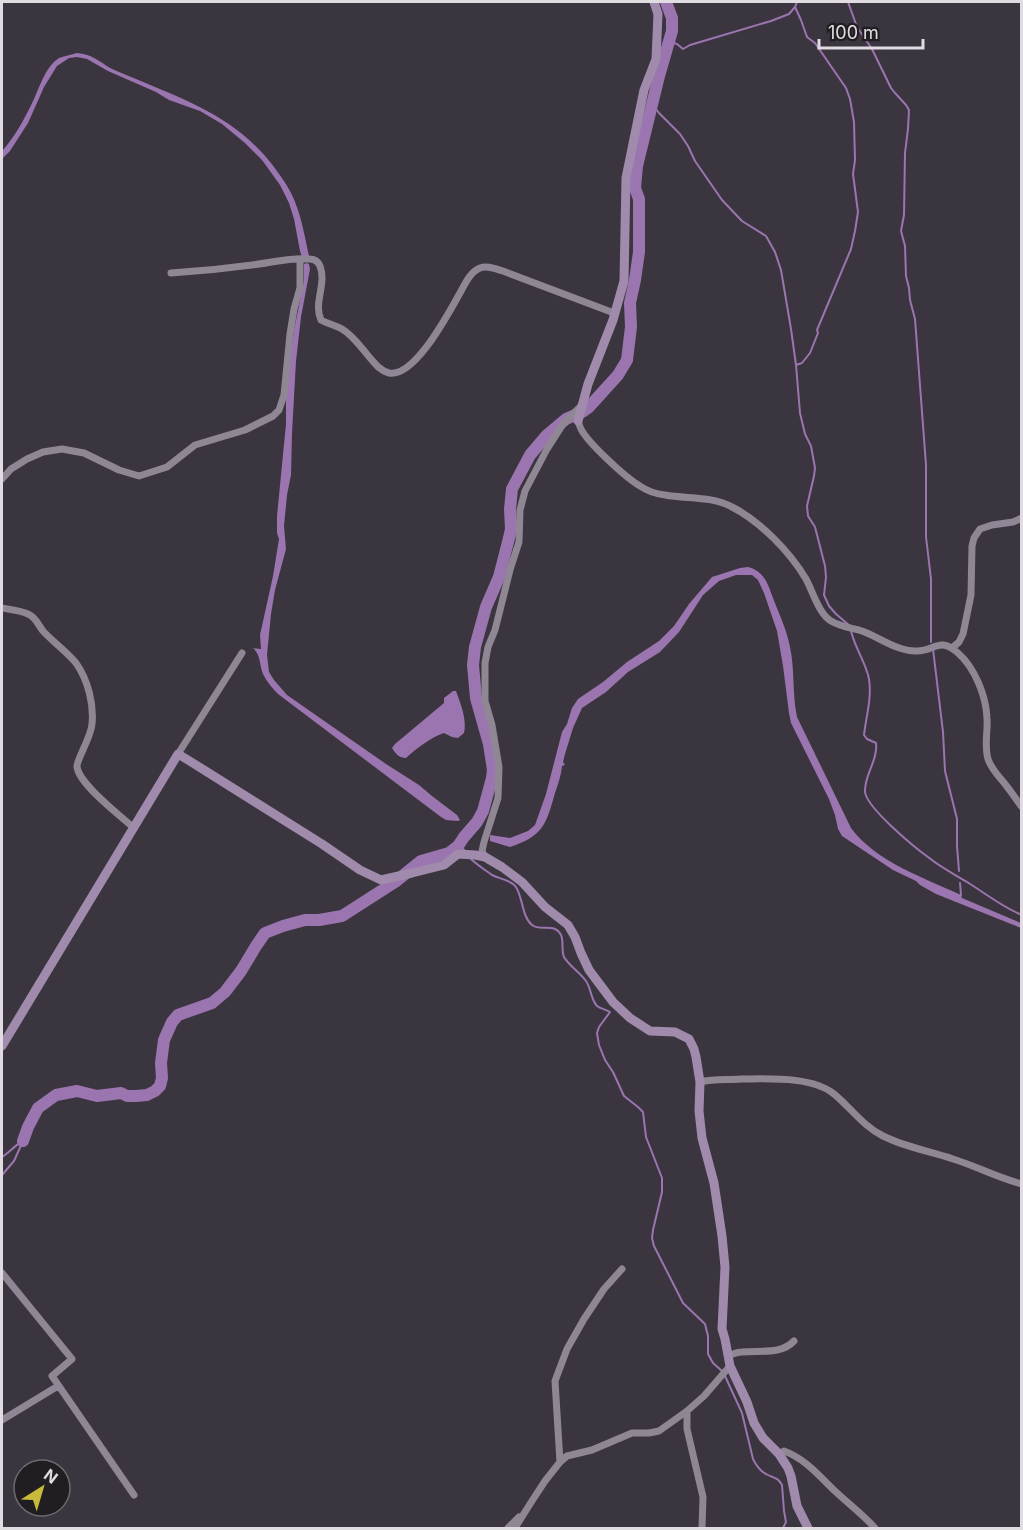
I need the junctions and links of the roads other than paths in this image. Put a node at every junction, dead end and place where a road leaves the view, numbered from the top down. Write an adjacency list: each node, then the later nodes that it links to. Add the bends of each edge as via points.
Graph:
1 (654, 2): 4 (street, via 658,14 656,59 644,90 626,178 624,281)
2 (300, 259): 3 (street); 4 (street, via 312,259 320,266 321,320 343,329 380,369 389,373 409,366 421,355 470,276 481,267 503,271); 7 (street, via 300,288 290,334 284,395 273,416 245,430 195,445 167,467 139,476 84,453 62,449 27,459)
3 (171, 273)
4 (614, 313): 5 (street)
5 (582, 405): 6 (street); 15 (street, via 563,424 525,491 519,542 484,663 485,701 499,767 498,798 482,851)
6 (578, 421): 10 (street, via 594,445 646,490 716,501 750,518 794,562 823,615 832,622 910,651 939,645)
7 (2, 479)
8 (1022, 518): 10 (street, via 980,530 974,538 963,634)
9 (2, 608): 14 (street, via 34,618 84,676 93,722 77,769 93,792)
10 (952, 648): 13 (street, via 966,660 980,688 987,715 986,751 995,774)
11 (242, 653): 12 (street)
12 (178, 754): 14 (street); 15 (street, via 360,870 381,879 444,865 458,854)
13 (1022, 807)
14 (133, 827): 16 (street)
15 (485, 857): 17 (street, via 515,876 568,925 589,970 630,1018 650,1031 675,1032 689,1039)
16 (2, 1046)
17 (700, 1082): 18 (street, via 781,1078 819,1086 834,1094 880,1135); 22 (street, via 702,1137 723,1245 722,1329)
18 (1022, 1184)
19 (622, 1269): 27 (street, via 584,1319 555,1382)
20 (2, 1273): 23 (street, via 72,1359 52,1376)
21 (794, 1341): 22 (street, via 778,1350 739,1352)
22 (729, 1361): 24 (street, via 704,1396); 26 (street, via 754,1423)
23 (58, 1386): 25 (street); 28 (street)
24 (687, 1411): 27 (street, via 659,1431 632,1433); 32 (street, via 687,1429 703,1497)
25 (2, 1420)
26 (779, 1454): 33 (street, via 791,1476 797,1506); 34 (street, via 784,1451 811,1467)
27 (560, 1462): 29 (street)
28 (134, 1495)
29 (530, 1504): 30 (street); 31 (street)
30 (508, 1528)
31 (515, 1528)
32 (702, 1528)
33 (808, 1528)
34 (875, 1528)

